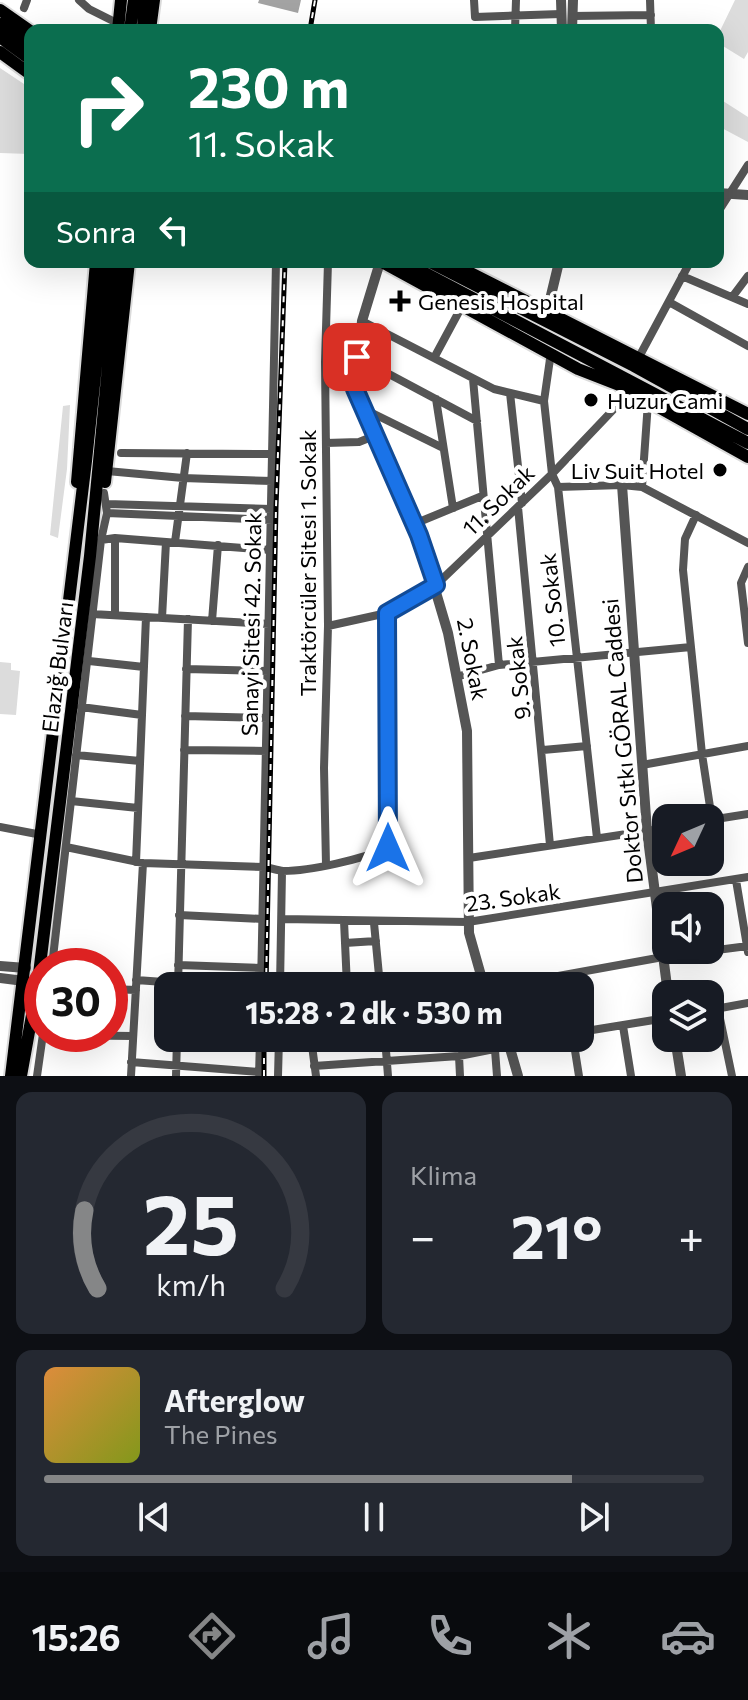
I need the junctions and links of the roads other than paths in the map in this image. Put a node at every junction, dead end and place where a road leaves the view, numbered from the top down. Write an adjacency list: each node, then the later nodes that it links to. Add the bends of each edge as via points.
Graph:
1 (79, 0): 16 (street)
2 (121, 0): 17 (highway)
3 (134, 0): 18 (highway)
4 (145, 0): 19 (highway)
5 (154, 0): 20 (highway)
6 (474, 0): 14 (street, via 475,17)
7 (516, 0): 14 (street)
8 (561, 0): 12 (street)
9 (573, 0): 12 (street)
10 (650, 0): 13 (street)
11 (0, 10): 25 (highway)
12 (567, 15): 13 (street); 14 (street); 22 (street); 23 (street)
13 (651, 15): 24 (street)
14 (515, 17): 21 (street)
15 (0, 24): 27 (highway)
16 (120, 24)
17 (127, 24)
18 (129, 24)
19 (130, 24)
20 (151, 24)
21 (515, 24)
22 (564, 24)
23 (570, 24)
24 (651, 24)
25 (24, 27)
26 (0, 37): 29 (highway)
27 (24, 41)
28 (0, 52): 30 (highway)
29 (24, 55)
30 (24, 70)
31 (748, 165): 32 (street)
32 (724, 193)
33 (724, 194): 34 (street)
34 (748, 195)
35 (95, 268): 104 (highway, via 77,459)
36 (106, 268): 104 (highway, Elazığ Bulvarı)
37 (117, 268): 103 (highway, Elazığ Bulvarı)
38 (128, 268): 80 (highway)
39 (276, 268): 78 (street, Sanayi Sitesi 42. Sokak)
40 (328, 268): 72 (street, Traktörcüler Sitesi 1. Sokak)
41 (379, 268): 55 (street, 2. Sokak)
42 (392, 268): 53 (highway)
43 (415, 268): 74 (highway)
44 (443, 268): 54 (highway)
45 (460, 268): 54 (highway)
46 (558, 268): 54 (street)
47 (687, 268): 48 (street)
48 (682, 276): 50 (street); 51 (street)
49 (748, 276): 50 (street)
50 (733, 296): 52 (street)
51 (669, 302): 56 (street); 58 (street)
52 (748, 304)
53 (462, 306): 59 (street); 62 (highway, via 578,369)
54 (546, 317): 58 (highway); 70 (highway)
55 (362, 321): 57 (street, 2. Sokak); 59 (street)
56 (748, 346)
57 (357, 357): 64 (street); 67 (street, 2. Sokak, via 355,389)
58 (639, 357): 68 (highway)
59 (434, 358): 61 (street)
60 (550, 359): 65 (street, 10. Sokak)
61 (473, 379): 63 (street); 69 (street)
62 (631, 391): 66 (highway); 81 (street, 11. Sokak)
63 (510, 393): 65 (street); 89 (street, 9. Sokak)
64 (436, 399): 69 (street); 75 (street)
65 (544, 401): 81 (street, 10. Sokak)
66 (648, 402): 73 (highway); 86 (street)
67 (362, 407): 71 (street, 2. Sokak); 75 (street)
68 (748, 414)
69 (477, 421): 87 (street)
70 (748, 429)
71 (374, 436): 72 (street); 95 (street, 2. Sokak)
72 (326, 443): 115 (street, Traktörcüler Sitesi 1. Sokak)
73 (726, 446): 74 (street); 79 (highway)
74 (748, 446)
75 (443, 448): 90 (street)
76 (121, 453): 77 (street)
77 (187, 453): 78 (street); 82 (street)
78 (272, 454): 83 (street, Sanayi Sitesi 42. Sokak)
79 (748, 457)
80 (107, 471): 82 (street); 88 (highway)
81 (552, 474): 85 (street, 10. Sokak); 89 (street, 11. Sokak)
82 (183, 478): 83 (street); 92 (street)
83 (272, 481): 91 (street, Sanayi Sitesi 42. Sokak)
84 (622, 485): 85 (street); 86 (street); 118 (street, Doktor Sıtkı GÖRAL Caddesi)
85 (558, 487): 119 (street, 10. Sokak)
86 (642, 487): 93 (street)
87 (482, 496): 90 (street); 96 (street)
88 (106, 503): 92 (street); 98 (street); 103 (highway)
89 (520, 505): 96 (street, 11. Sokak); 121 (street, 9. Sokak)
90 (453, 508): 95 (street)
91 (271, 509): 92 (street); 94 (street, Sanayi Sitesi 42. Sokak)
92 (179, 510): 94 (street); 99 (street)
93 (696, 515): 100 (street); 117 (street, via 685,539 683,570)
94 (272, 520): 102 (street, Sanayi Sitesi 42. Sokak)
95 (414, 524): 106 (street, 2. Sokak)
96 (486, 536): 106 (street, 11. Sokak); 122 (street)
97 (115, 538): 98 (street); 99 (street); 109 (street)
98 (101, 540): 108 (street)
99 (171, 542): 101 (street); 111 (street)
100 (748, 543)
101 (218, 545): 102 (street); 113 (street)
102 (270, 550): 114 (street, Sanayi Sitesi 42. Sokak)
103 (90, 556): 219 (highway, Elazığ Bulvarı, via 38,982)
104 (75, 558): 148 (highway, Elazığ Bulvarı)
105 (748, 567): 116 (street, via 741,583)
106 (436, 585): 107 (street, 11. Sokak); 126 (street, 2. Sokak)
107 (387, 613): 115 (street, 11. Sokak); 155 (street, via 388,848)
108 (92, 614): 109 (street); 120 (street)
109 (115, 615): 110 (street)
110 (146, 617): 111 (street); 123 (street)
111 (162, 618): 112 (street)
112 (188, 619): 113 (street); 124 (street)
113 (212, 621): 114 (street)
114 (269, 624): 125 (street, Sanayi Sitesi 42. Sokak)
115 (328, 626): 155 (street, Traktörcüler Sitesi 1. Sokak)
116 (748, 643)
117 (691, 647): 118 (street); 136 (street)
118 (634, 651): 119 (street); 139 (street, Doktor Sıtkı GÖRAL Caddesi)
119 (577, 658): 121 (street); 131 (street, 10. Sokak)
120 (89, 661): 123 (street); 127 (street)
121 (534, 662): 122 (street); 134 (street, 9. Sokak)
122 (499, 665): 126 (street)
123 (144, 667): 128 (street)
124 (186, 669): 125 (street); 129 (street)
125 (269, 671): 130 (street, Sanayi Sitesi 42. Sokak)
126 (456, 677): 152 (street, 2. Sokak, via 467,731)
127 (81, 707): 128 (street); 137 (street)
128 (142, 715): 138 (street)
129 (185, 716): 130 (street); 133 (street)
130 (268, 718): 135 (street, Sanayi Sitesi 42. Sokak)
131 (587, 746): 134 (street); 149 (street, 10. Sokak)
132 (748, 746): 136 (street)
133 (184, 750): 135 (street); 154 (street)
134 (543, 750): 150 (street, 9. Sokak)
135 (267, 751): 156 (street, Sanayi Sitesi 42. Sokak)
136 (702, 754): 139 (street); 141 (street)
137 (76, 755): 138 (street); 140 (street)
138 (140, 761): 142 (street)
139 (642, 765): 147 (street, Doktor Sıtkı GÖRAL Caddesi)
140 (71, 801): 142 (street); 151 (street)
141 (709, 804)
142 (138, 808): 153 (street)
143 (748, 814): 144 (street)
144 (724, 818)
145 (0, 827): 148 (street)
146 (652, 830): 147 (street)
147 (647, 831): 149 (street); 160 (street, Doktor Sıtkı GÖRAL Caddesi)
148 (42, 835): 171 (highway, Elazığ Bulvarı)
149 (597, 838): 150 (street)
150 (550, 845): 152 (street)
151 (66, 847): 153 (street); 172 (street)
152 (469, 858): 167 (street, 2. Sokak)
153 (139, 862): 154 (street); 189 (street)
154 (180, 865): 156 (street); 163 (street)
155 (326, 865): 157 (street)
156 (264, 867): 157 (street); 164 (street, Sanayi Sitesi 42. Sokak)
157 (282, 871): 165 (street)
158 (748, 877): 159 (street, 23. Sokak)
159 (736, 880): 161 (street, 23. Sokak); 173 (street)
160 (654, 892)
161 (666, 892)
162 (652, 894): 167 (street, 23. Sokak)
163 (179, 915): 164 (street); 176 (street)
164 (263, 919): 178 (street, Sanayi Sitesi 42. Sokak)
165 (282, 919): 166 (street, 23. Sokak); 181 (street)
166 (344, 921): 168 (street, 23. Sokak); 170 (street)
167 (468, 922): 168 (street, 23. Sokak); 184 (street, 2. Sokak)
168 (374, 923): 169 (street)
169 (376, 941): 170 (street); 183 (street)
170 (345, 943): 182 (street)
171 (28, 948)
172 (54, 948)
173 (748, 948): 174 (street)
174 (724, 951)
175 (652, 959): 185 (street)
176 (178, 965): 178 (street); 179 (street)
177 (0, 966): 186 (street)
178 (261, 968): 180 (street, Sanayi Sitesi 42. Sokak)
179 (178, 972)
180 (261, 972)
181 (280, 972)
182 (346, 972)
183 (379, 972)
184 (480, 972)
185 (580, 972)
186 (24, 975)
187 (24, 975): 188 (street)
188 (0, 978)
189 (136, 980): 191 (street); 193 (street)
190 (24, 982): 218 (highway, Elazığ Bulvarı)
191 (154, 982)
192 (128, 990): 193 (street)
193 (136, 990): 200 (street)
194 (748, 1003): 195 (street)
195 (724, 1008)
196 (652, 1021): 197 (street)
197 (623, 1026): 198 (street); 229 (street)
198 (594, 1030)
199 (128, 1036): 200 (street)
200 (133, 1036): 214 (street)
201 (724, 1047): 231 (street)
202 (40, 1052): 220 (street)
203 (176, 1052): 215 (street)
204 (260, 1052): 217 (street)
205 (279, 1052): 223 (street)
206 (386, 1052): 213 (street)
207 (483, 1052): 212 (street)
208 (495, 1052): 226 (street)
209 (512, 1052): 227 (street)
210 (575, 1052): 228 (street)
211 (677, 1052): 230 (street)
212 (459, 1056): 213 (street); 225 (street)
213 (387, 1059): 216 (street); 224 (street)
214 (131, 1062): 215 (street); 221 (street)
215 (176, 1064): 217 (street); 222 (street)
216 (315, 1071)
217 (259, 1074)
218 (11, 1076)
219 (21, 1076)
220 (37, 1076)
221 (131, 1076)
222 (176, 1076)
223 (278, 1076)
224 (388, 1076)
225 (460, 1076)
226 (497, 1076)
227 (518, 1076)
228 (579, 1076)
229 (631, 1076)
230 (681, 1076)
231 (732, 1076)

